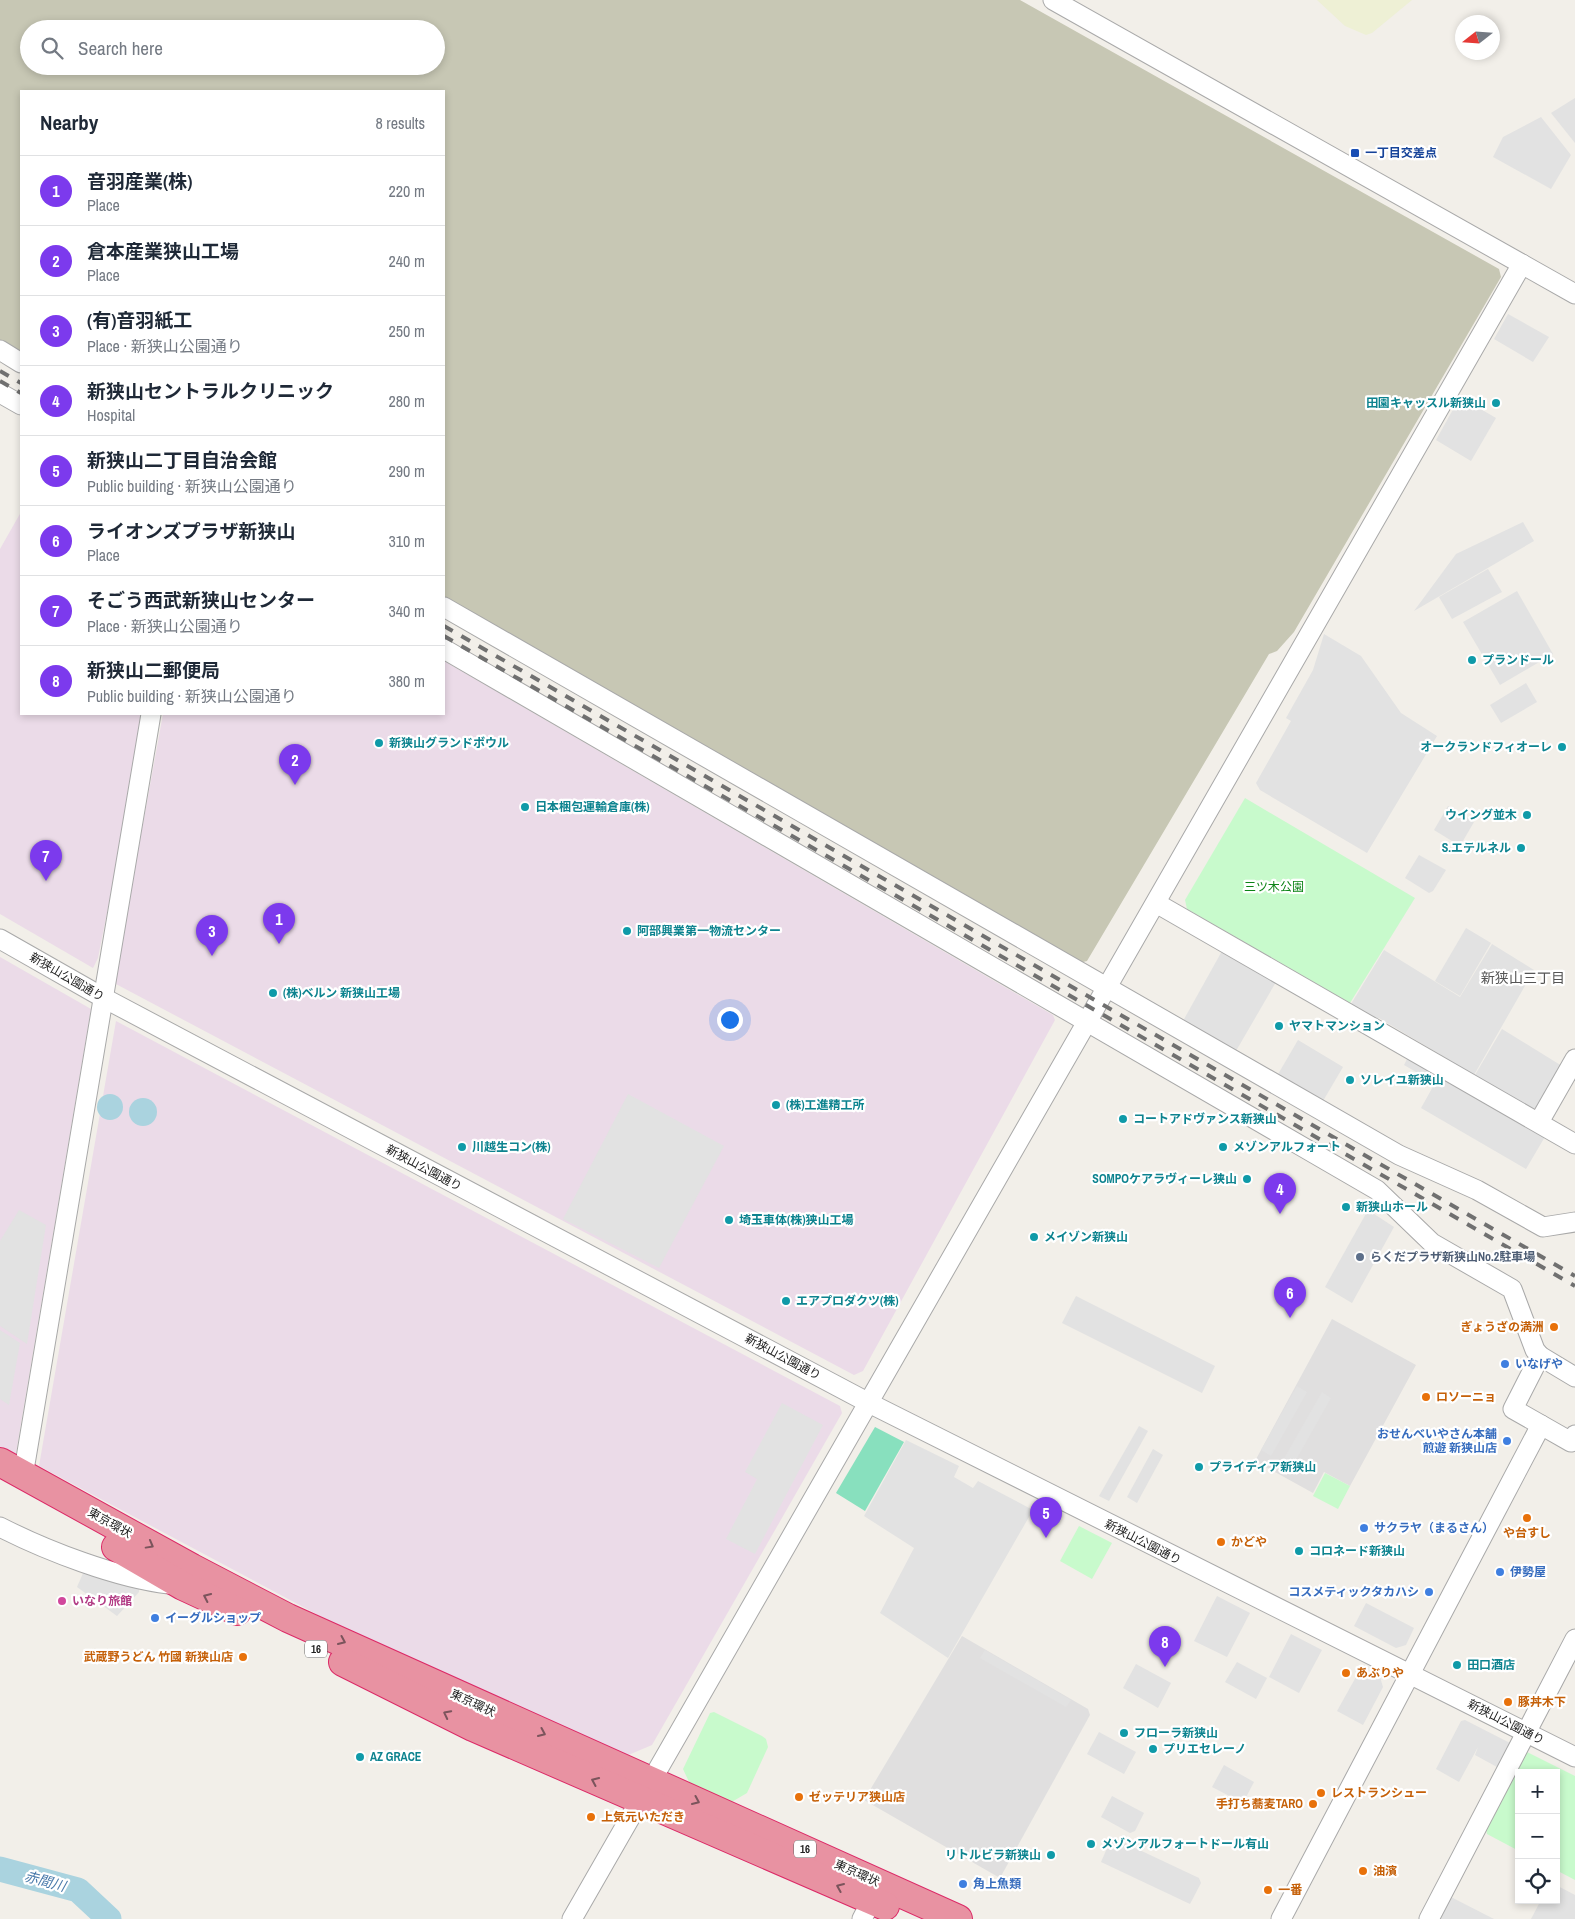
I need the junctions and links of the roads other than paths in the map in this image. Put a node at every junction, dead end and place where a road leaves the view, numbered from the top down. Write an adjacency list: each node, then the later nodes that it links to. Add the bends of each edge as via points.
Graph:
1 (1052, 0): 2 (street)
2 (1522, 264): 3 (street); 11 (street)
3 (1575, 294)
4 (0, 350): 5 (street)
5 (20, 362)
6 (0, 393): 7 (street)
7 (20, 404)
8 (445, 608): 13 (street)
9 (445, 650): 15 (street)
10 (151, 715): 14 (street)
11 (1156, 903): 13 (street); 17 (street)
12 (0, 939): 14 (street, 新狭山公園通り)
13 (1108, 988): 15 (street); 19 (street, via 1399,1155 1477,1190 1543,1227)
14 (102, 997): 22 (street, 新狭山公園通り); 26 (street)
15 (1088, 1022): 20 (street, via 1377,1190 1432,1243 1512,1289); 22 (street)
16 (1575, 1059): 17 (street)
17 (1539, 1122): 18 (street)
18 (1575, 1144)
19 (1575, 1222)
20 (1540, 1356): 21 (street); 23 (street, via 1513,1409)
21 (1575, 1377)
22 (869, 1403): 30 (street, 新狭山公園通り); 33 (street)
23 (1541, 1425): 24 (street, via 1571,1442); 30 (street)
24 (1575, 1435)
25 (0, 1462): 26 (highway, 東京環状 / 16)
26 (11, 1478): 28 (highway, 東京環状 / 16)
27 (0, 1527): 28 (street, via 77,1560 155,1583)
28 (188, 1577): 33 (highway, 東京環状 / 16, via 288,1618)
29 (1575, 1640): 31 (street)
30 (1411, 1674): 31 (street, 新狭山公園通り); 38 (street)
31 (1526, 1732): 32 (street, 新狭山公園通り); 39 (street)
32 (1575, 1757)
33 (645, 1791): 34 (highway, 東京環状 / 16, one-way to 33); 35 (street); 37 (highway, 東京環状 / 16, one-way to 37)
34 (867, 1910): 36 (highway, 東京環状 / 16)
35 (572, 1919)
36 (917, 1919)
37 (958, 1919)
38 (1281, 1919)
39 (1429, 1919)

